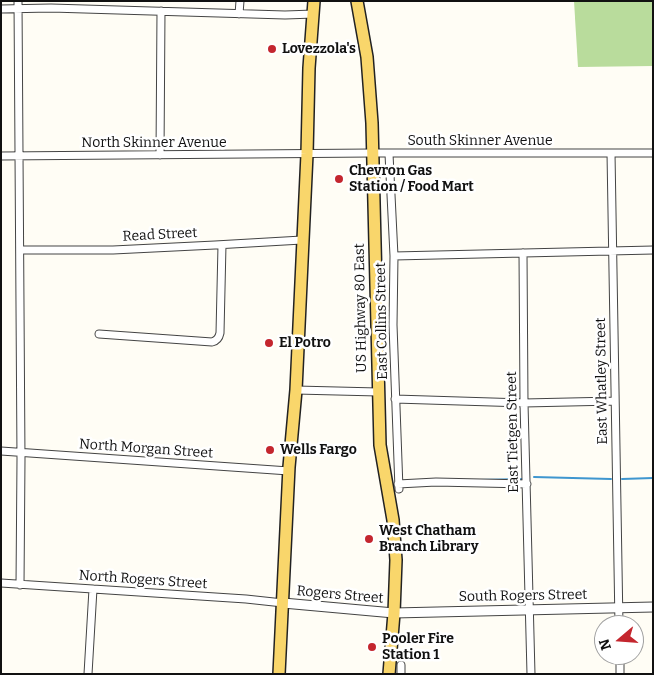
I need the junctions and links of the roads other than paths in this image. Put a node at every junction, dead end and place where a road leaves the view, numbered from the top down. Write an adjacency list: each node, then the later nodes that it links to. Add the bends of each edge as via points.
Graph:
1 (240, 1): 9 (street)
2 (314, 1): 10 (main road)
3 (318, 1): 10 (main road)
4 (352, 1): 11 (main road)
5 (356, 1): 11 (main road, US Highway 80 East)
6 (18, 5): 7 (street); 8 (street); 19 (street)
7 (1, 9)
8 (161, 11): 9 (street); 17 (street)
9 (239, 14): 10 (street)
10 (314, 14): 15 (main road)
11 (361, 24): 12 (main road, US Highway 80 East, via 367,57)
12 (372, 153): 15 (street, South Skinner Avenue); 16 (street, South Skinner Avenue); 29 (main road, US Highway 80 East)
13 (611, 153): 14 (street, South Skinner Avenue); 16 (street, South Skinner Avenue); 24 (street, East Whatley Street)
14 (653, 153)
15 (306, 154): 17 (street, North Skinner Avenue); 20 (main road)
16 (389, 154): 26 (street, East Collins Street)
17 (160, 155): 19 (street, North Skinner Avenue)
18 (1, 156): 19 (street, North Skinner Avenue)
19 (19, 156): 22 (street)
20 (302, 240): 21 (street, Read Street); 28 (main road)
21 (222, 245): 22 (street, Read Street); 27 (street, via 220,333 216,340)
22 (20, 250): 34 (street)
23 (653, 250): 24 (street)
24 (612, 251): 25 (street); 31 (street, East Whatley Street)
25 (523, 253): 26 (street); 32 (street, East Tietgen Street)
26 (394, 256): 30 (street, East Collins Street)
27 (99, 334)
28 (296, 390): 29 (street); 35 (main road)
29 (378, 392): 44 (main road, US Highway 80 East, via 380,445 393,520 396,560)
30 (395, 399): 32 (street); 36 (street, East Collins Street, via 398,486 436,482)
31 (615, 401): 32 (street); 42 (street, East Whatley Street)
32 (524, 403): 36 (street, East Tietgen Street)
33 (1, 452): 34 (street, North Morgan Street)
34 (21, 453): 35 (street, North Morgan Street); 38 (street)
35 (289, 471): 40 (main road)
36 (527, 484): 43 (street, East Tietgen Street)
37 (1, 583): 38 (street, North Rogers Street)
38 (20, 585): 39 (street, North Rogers Street)
39 (93, 589): 40 (street, North Rogers Street); 47 (street)
40 (283, 603): 44 (street, Rogers Street); 48 (main road)
41 (653, 607): 42 (street, South Rogers Street)
42 (618, 608): 43 (street, South Rogers Street); 45 (street, East Whatley Street)
43 (530, 610): 44 (street, South Rogers Street); 51 (street, East Tietgen Street)
44 (394, 613): 49 (main road, US Highway 80 East)
45 (618, 615)
46 (401, 666): 50 (street)
47 (88, 674)
48 (279, 674)
49 (389, 674)
50 (401, 674)
51 (531, 674)

